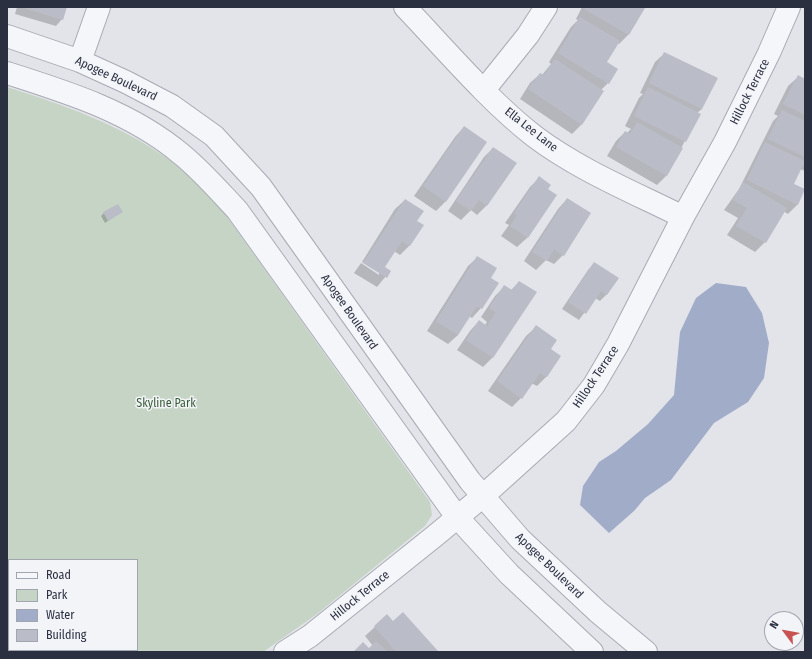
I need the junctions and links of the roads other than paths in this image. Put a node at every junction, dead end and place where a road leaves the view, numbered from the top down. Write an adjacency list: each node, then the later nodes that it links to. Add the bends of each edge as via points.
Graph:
1 (99, 7): 6 (street)
2 (405, 7): 8 (street, Ella Lee Lane)
3 (546, 7): 8 (street, via 528,35)
4 (789, 7): 9 (street, Hillock Terrace, via 728,135)
5 (7, 36): 6 (street, Apogee Boulevard)
6 (80, 61): 10 (street, Apogee Boulevard, via 172,106 214,136 256,181 466,477)
7 (7, 73): 11 (street, via 74,94 115,113 160,138 208,180 237,210)
8 (484, 90): 9 (street, Ella Lee Lane, via 534,136 558,152)
9 (684, 217): 10 (street, Hillock Terrace, via 594,385 566,421)
10 (483, 496): 11 (street, Hillock Terrace); 14 (street, Apogee Boulevard, via 520,539 598,612)
11 (457, 517): 12 (street, Hillock Terrace, via 310,636); 13 (street, via 509,574)
12 (285, 652)
13 (592, 652)
14 (646, 652)

